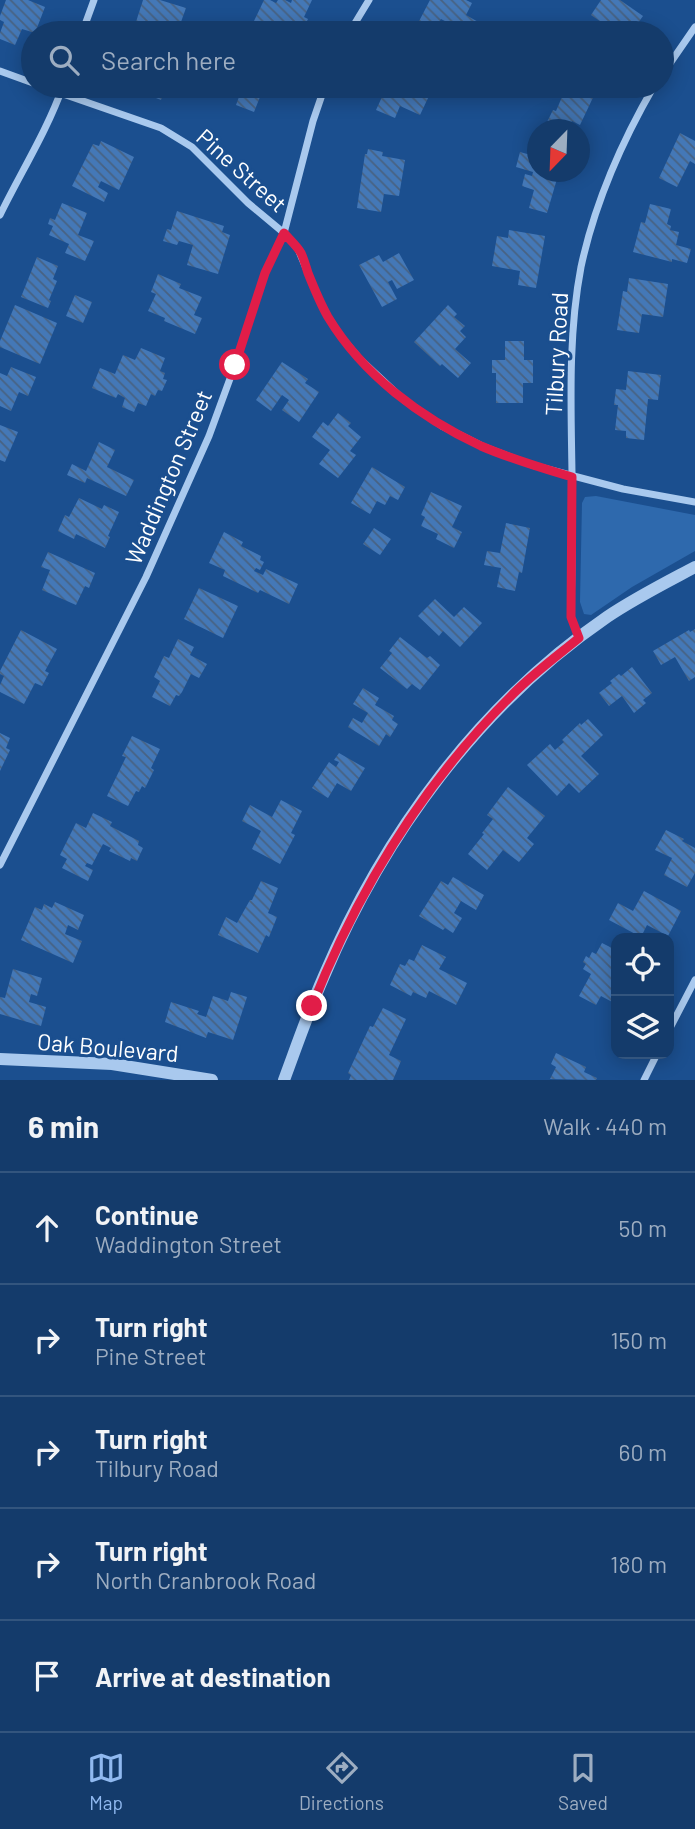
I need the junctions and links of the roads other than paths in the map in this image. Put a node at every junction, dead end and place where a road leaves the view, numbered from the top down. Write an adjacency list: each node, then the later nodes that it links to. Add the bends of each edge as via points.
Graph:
1 (94, 0): 3 (street)
2 (369, 0): 4 (street)
3 (86, 21)
4 (356, 21)
5 (695, 27): 6 (street)
6 (674, 58)
7 (0, 71): 8 (street)
8 (21, 79)
9 (58, 98): 13 (street)
10 (84, 98): 14 (street, Pine Street, via 192,147)
11 (321, 98): 14 (street, Waddington Street)
12 (647, 98): 15 (street, Tilbury Road, via 612,165 582,264 573,321)
13 (0, 215)
14 (284, 233): 15 (street, Pine Street, via 302,255 318,297 342,338 404,400 482,446); 19 (street, Waddington Street, via 178,508)
15 (572, 477): 16 (street, Pine Street); 18 (street, Tilbury Road, via 571,617)
16 (695, 502)
17 (695, 567): 18 (street)
18 (579, 638): 25 (street, via 484,724 402,830 330,963)
19 (0, 865)
20 (695, 980): 21 (street)
21 (674, 1020)
22 (0, 1059): 24 (street, Oak Boulevard, via 113,1064)
23 (655, 1059): 26 (street)
24 (212, 1080)
25 (284, 1080)
26 (645, 1080)

